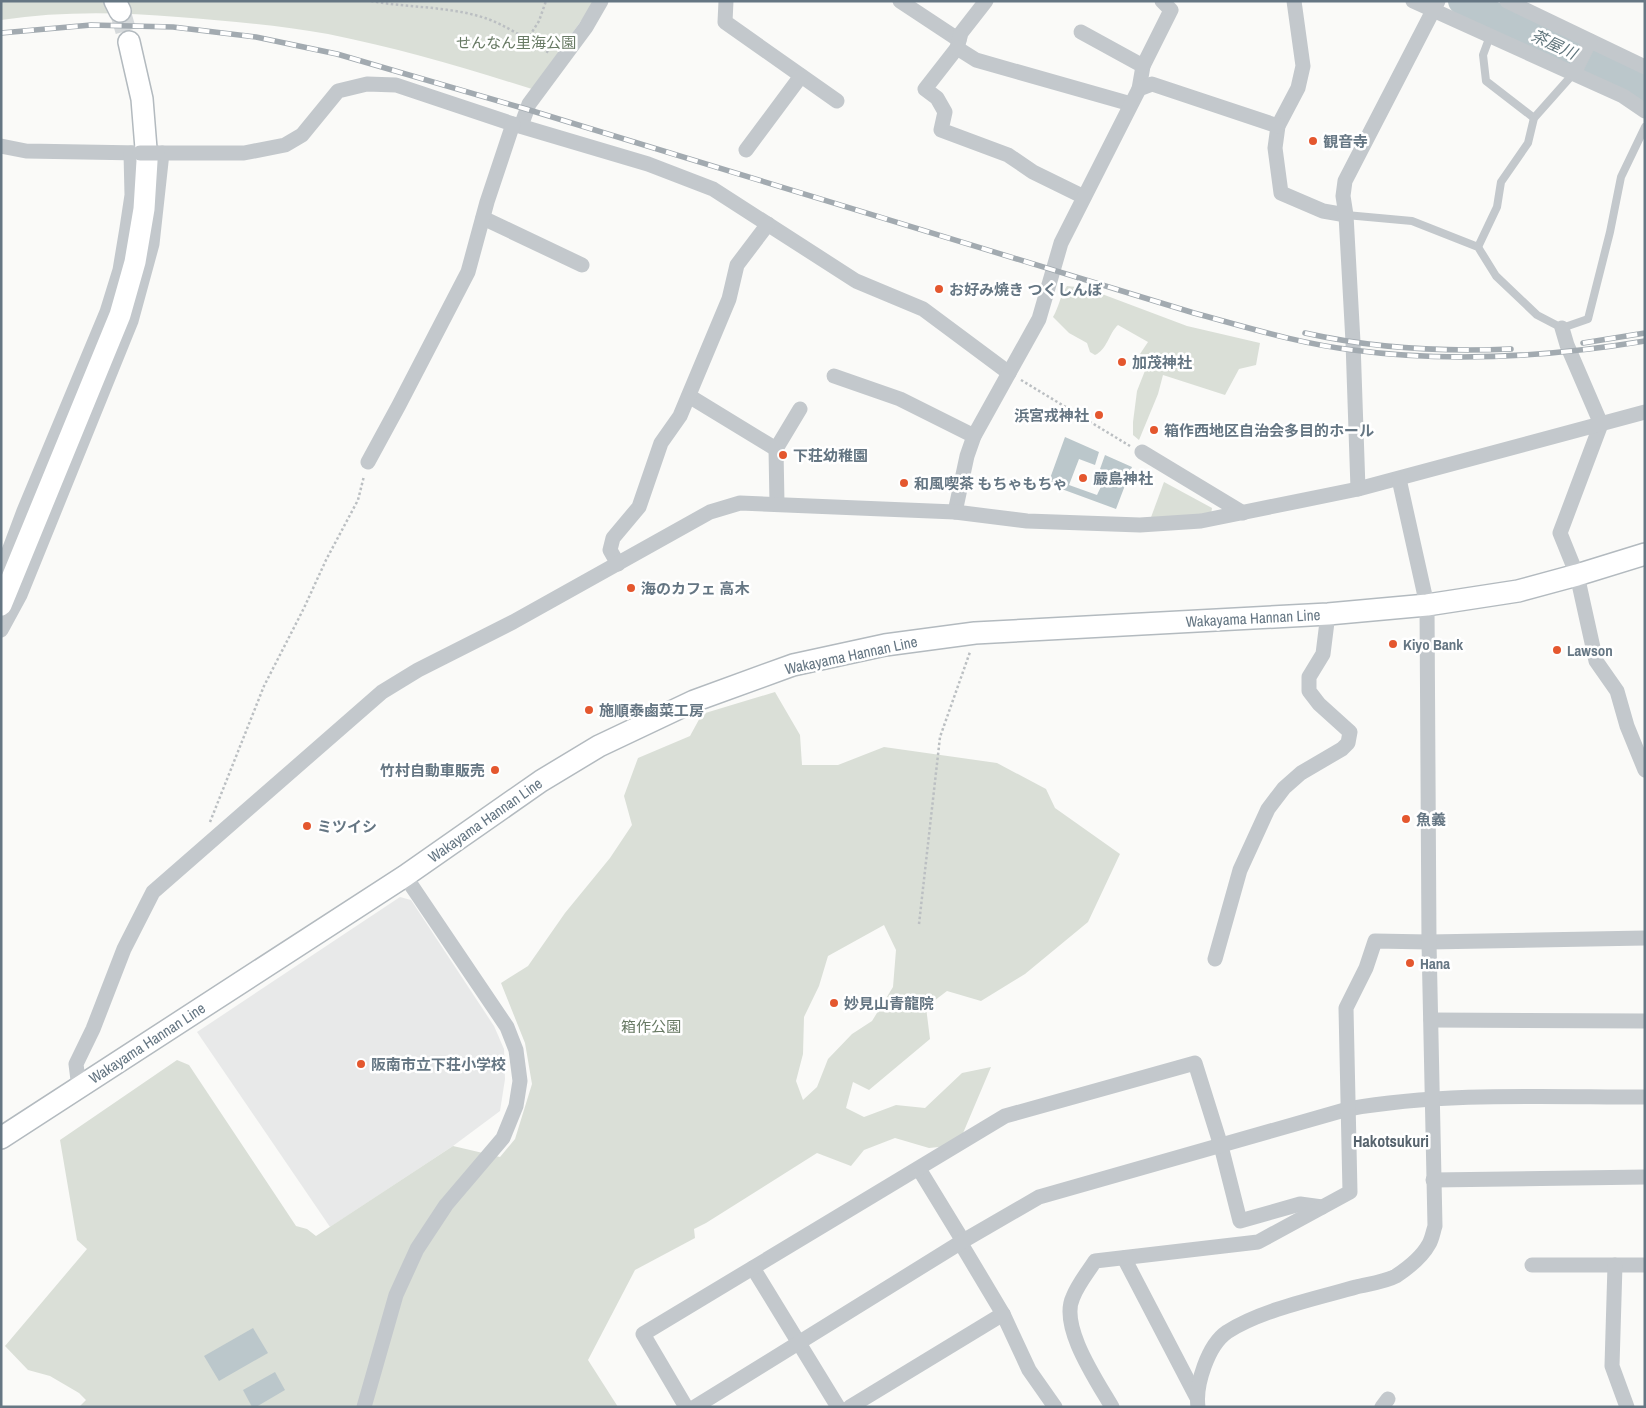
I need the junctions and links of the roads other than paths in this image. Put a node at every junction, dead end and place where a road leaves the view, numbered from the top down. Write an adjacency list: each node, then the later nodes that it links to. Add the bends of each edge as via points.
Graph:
1 (601, 1): 24 (street)
2 (726, 1): 18 (street, via 725,22)
3 (900, 1): 14 (street)
4 (986, 1): 14 (street, via 961,33)
5 (1162, 1): 15 (street, via 1171,10)
6 (1294, 1): 25 (street, via 1302,66 1298,88)
7 (1413, 1): 9 (street)
8 (1507, 1): 13 (street)
9 (1436, 6): 11 (street); 32 (street, via 1345,181)
10 (1081, 32): 15 (street)
11 (1490, 36): 17 (street); 23 (lane, via 1483,55 1486,81)
12 (129, 42): 58 (main road, via 142,99 147,161 136,262 120,315)
13 (1589, 43): 16 (street); 17 (street)
14 (958, 44): 21 (street, via 976,60); 31 (street, via 925,89 937,98 945,112 941,130 1008,155 1033,172)
15 (1143, 66): 19 (street)
16 (1645, 67)
17 (1576, 71): 22 (street); 23 (lane)
18 (801, 76): 20 (street); 28 (street)
19 (1139, 89): 21 (street); 25 (street, via 1152,84)
20 (837, 102)
21 (1131, 104): 31 (street)
22 (1645, 111)
23 (1534, 118): 35 (lane, via 1528,143 1501,182 1497,207)
24 (517, 125): 30 (street, via 396,85 367,84 338,92 302,135 285,145 244,153); 33 (street); 34 (street, via 648,164 713,189)
25 (1278, 126): 32 (street, via 1275,148 1281,193 1323,210)
26 (1645, 127): 37 (lane, via 1621,177 1588,319)
27 (1, 146): 29 (street, via 26,151)
28 (746, 150)
29 (136, 153): 30 (street, bridge); 55 (street, via 120,270 107,312)
30 (159, 153): 60 (street, via 152,244 132,321 20,596)
31 (1084, 197): 38 (street, via 1061,243 1039,319)
32 (1346, 215): 35 (lane, via 1412,221); 49 (street)
33 (483, 218): 36 (street); 47 (street, via 468,272)
34 (768, 224): 38 (street, via 856,280 923,309); 40 (street, via 737,265 729,299)
35 (1478, 247): 37 (lane, via 1496,276 1537,315)
36 (582, 265)
37 (1562, 328): 43 (street)
38 (1009, 373): 44 (street)
39 (834, 376): 44 (street, via 900,399)
40 (689, 396): 45 (street); 54 (street, via 680,416 661,443 639,507 613,538 610,550)
41 (800, 409): 45 (street)
42 (1645, 412): 43 (street)
43 (1601, 424): 48 (street); 56 (street, via 1560,533)
44 (974, 436): 51 (street)
45 (776, 449): 50 (street)
46 (1142, 452): 52 (street)
47 (368, 462)
48 (1399, 479): 49 (street); 57 (street)
49 (1358, 489): 52 (street)
50 (777, 504): 51 (street); 54 (street, via 740,503 710,512)
51 (955, 512): 52 (street, via 1027,521 1140,525 1201,521)
52 (1243, 514)
53 (1645, 554): 56 (main road, Wakayama Hannan Line)
54 (618, 564): 68 (street, via 382,692 153,892 124,949 76,1064)
55 (1, 572)
56 (1578, 575): 57 (main road, Wakayama Hannan Line, via 1518,591); 61 (street, via 1596,662 1617,691)
57 (1427, 605): 59 (main road, Wakayama Hannan Line); 64 (street)
58 (1, 606)
59 (1328, 614): 62 (main road, Wakayama Hannan Line, via 975,633 886,645 793,665 694,701 599,746 541,781); 65 (street, via 1323,654 1309,677 1309,691 1350,732 1348,743 1301,773 1268,809 1240,870)
60 (1, 630)
61 (1645, 770)
62 (405, 876): 68 (main road, Wakayama Hannan Line); 87 (street, via 507,1027 516,1050 520,1080 516,1106 503,1138 446,1205 417,1249 396,1295)
63 (1645, 938): 64 (street)
64 (1430, 942): 66 (street); 71 (street, via 1375,941 1346,1008)
65 (1215, 959)
66 (1431, 1020): 67 (street); 70 (street)
67 (1645, 1020)
68 (79, 1088): 72 (main road, Wakayama Hannan Line)
69 (1645, 1097): 70 (street)
70 (1432, 1098): 71 (street); 76 (street)
71 (1348, 1109): 73 (street); 77 (street, via 1350,1192)
72 (1, 1138)
73 (1221, 1146): 74 (street, via 1195,1063 1005,1116); 77 (street, via 1240,1221 1300,1204); 78 (street, via 1039,1197)
74 (919, 1169): 78 (street); 83 (street)
75 (1645, 1177): 76 (street)
76 (1434, 1180): 86 (street, via 1435,1226 1429,1244 1412,1264 1394,1277 1297,1303 1226,1332 1212,1348 1201,1374)
77 (1322, 1207): 79 (street, via 1258,1242)
78 (961, 1241): 84 (street); 85 (street)
79 (1124, 1258): 86 (street); 93 (street, via 1096,1261 1072,1298 1069,1315 1075,1340)
80 (1615, 1264): 81 (street); 82 (street); 94 (street, via 1612,1366)
81 (1532, 1265)
82 (1645, 1265)
83 (753, 1268): 85 (street); 88 (street, via 643,1334)
84 (1003, 1314): 91 (street); 92 (street, via 1030,1370)
85 (799, 1342): 89 (street); 90 (street)
86 (1197, 1402)
87 (364, 1407)
88 (686, 1407)
89 (695, 1407)
90 (838, 1407)
91 (850, 1407)
92 (1055, 1407)
93 (1112, 1407)
94 (1627, 1407)

